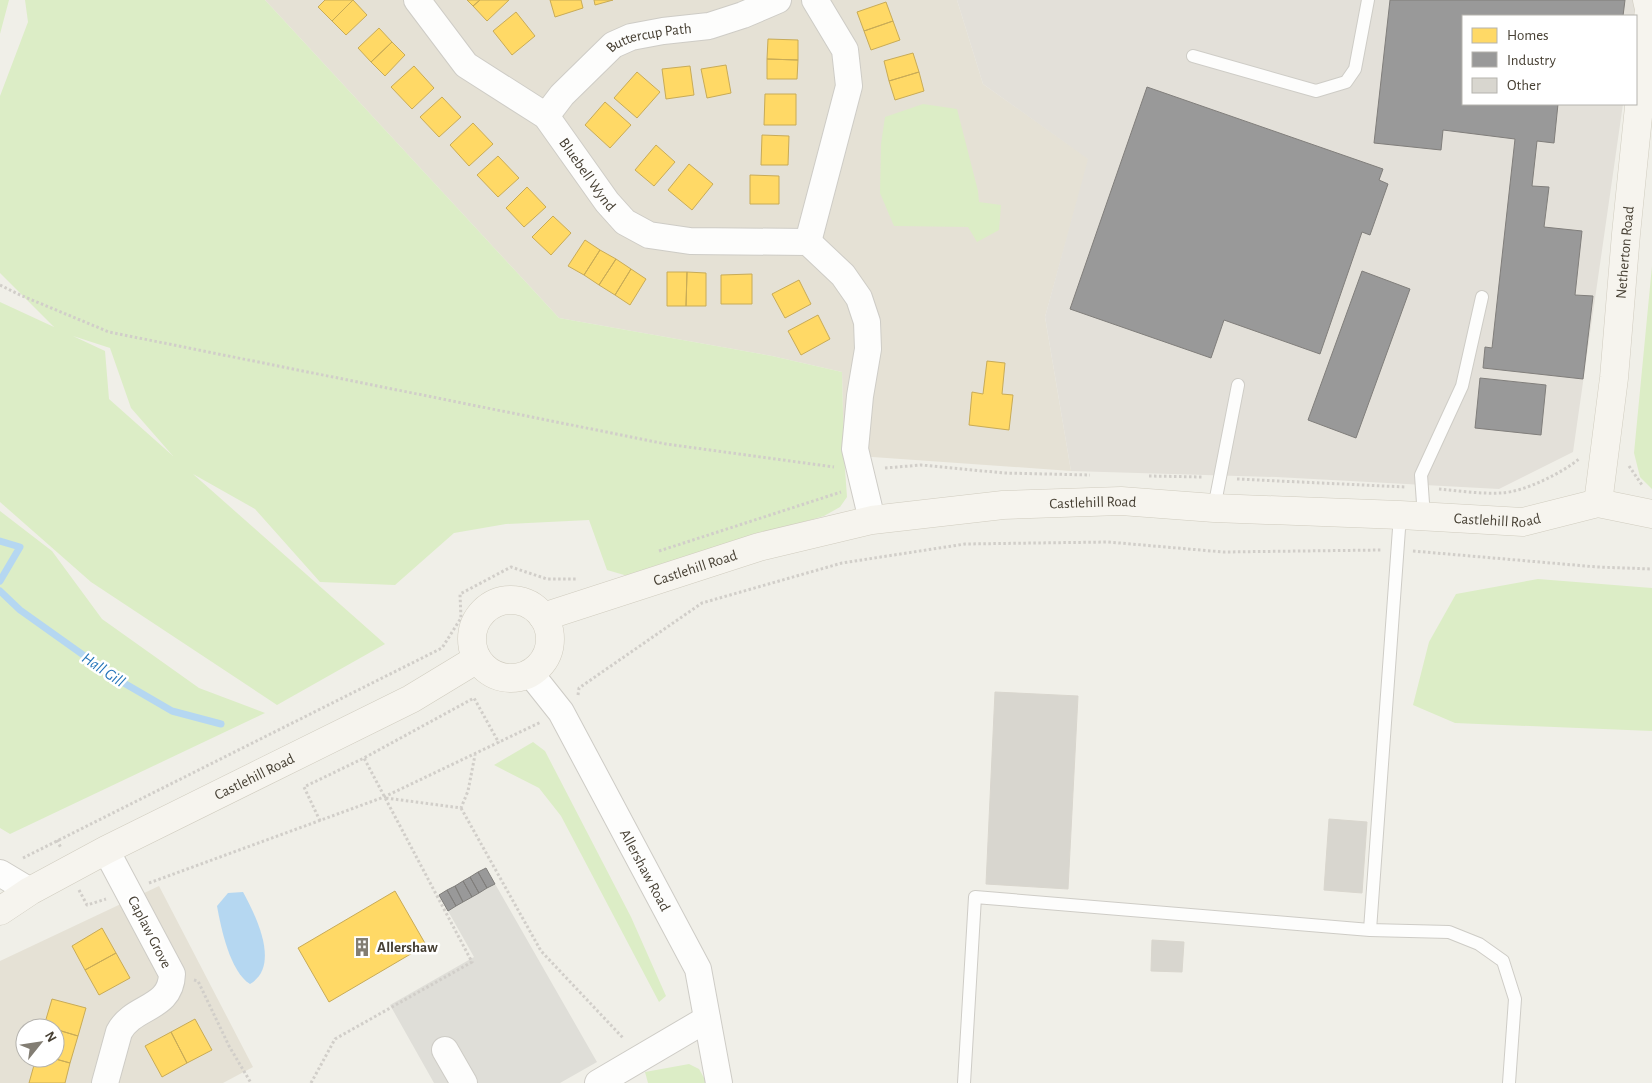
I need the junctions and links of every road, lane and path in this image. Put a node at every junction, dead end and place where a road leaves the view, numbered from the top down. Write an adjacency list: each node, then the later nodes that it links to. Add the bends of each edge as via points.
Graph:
1 (417, 0): 7 (street, Bluebell Wynd, via 466,65)
2 (778, 0): 7 (street, Buttercup Path, via 709,26 631,37 613,45 562,95)
3 (814, 0): 8 (street, via 845,50 849,86)
4 (1368, 0): 6 (lane, via 1355,69 1346,82 1316,91)
5 (1647, 0): 18 (main road, Netherton Road, via 1649,9 1614,378)
6 (1193, 56)
7 (546, 116): 8 (street, Bluebell Wynd, via 607,202 625,222 649,235 690,241)
8 (808, 242): 15 (street, via 843,275 859,298 867,322 868,348 855,449)
9 (0, 284): 15 (path, via 20,296 109,332 666,444)
10 (1482, 297): 17 (lane, via 1462,386 1420,475)
11 (1238, 385): 16 (lane)
12 (1584, 455): 17 (path, via 1558,473 1503,493)
13 (1093, 475): 15 (path, via 1004,473 921,465)
14 (1140, 476): 16 (path)
15 (862, 478): 22 (street); 24 (path)
16 (1220, 478): 17 (path); 19 (lane)
17 (1422, 488): 21 (lane)
18 (1598, 503): 20 (main road); 21 (main road, Castlehill Road, via 1523,522)
19 (1214, 508): 21 (main road, Castlehill Road); 22 (main road, Castlehill Road, via 1121,501 1003,505)
20 (1652, 514)
21 (1412, 516): 23 (lane)
22 (872, 520): 26 (main road, Castlehill Road)
23 (1399, 550): 25 (path); 31 (path, via 1223,552 1108,542 965,544 842,563 702,603 579,688 577,710); 44 (lane)
24 (654, 553)
25 (1652, 569)
26 (591, 589): 27 (main road, Castlehill Road); 28 (main road, Castlehill Road); 39 (path, via 511,567 460,594 460,618 442,648 57,840)
27 (542, 617): 28 (main road, via 550,634); 29 (main road, via 537,610 518,601 497,603 485,610 472,638 472,650)
28 (549, 649): 30 (main road, Castlehill Road, via 538,668)
29 (477, 659): 30 (main road, via 494,675 517,678); 38 (main road, Castlehill Road, via 411,699)
30 (530, 673): 31 (street, Allershaw Road)
31 (561, 712): 32 (path); 46 (street, Allershaw Road, via 698,969)
32 (499, 743): 33 (path); 34 (path, via 474,698)
33 (475, 754): 35 (path); 36 (path)
34 (364, 758): 35 (path); 37 (path, via 304,787)
35 (384, 797): 36 (path); 37 (path); 51 (path, via 472,962 335,1039)
36 (462, 808): 48 (path, via 541,951)
37 (320, 821): 42 (path)
38 (106, 850): 40 (main road, Castlehill Road); 42 (street, Caplaw Grove)
39 (8, 868): 41 (street)
40 (69, 870): 41 (main road, Castlehill Road); 42 (path, via 87,905)
41 (30, 891): 43 (main road, Castlehill Road)
42 (129, 891): 45 (street, Caplaw Grove)
43 (0, 911)
44 (1370, 930): 55 (lane, via 975,897); 56 (lane, via 1449,932 1479,944 1503,962 1515,999)
45 (172, 974): 49 (street, Caplaw Grove, via 167,994 123,1025); 50 (path, via 198,981)
46 (707, 1019): 48 (street); 54 (street, Allershaw Road)
47 (445, 1050): 52 (street)
48 (641, 1057): 53 (street)
49 (105, 1083)
50 (251, 1083)
51 (311, 1083)
52 (464, 1083)
53 (598, 1083)
54 (719, 1083)
55 (964, 1083)
56 (1509, 1083)

